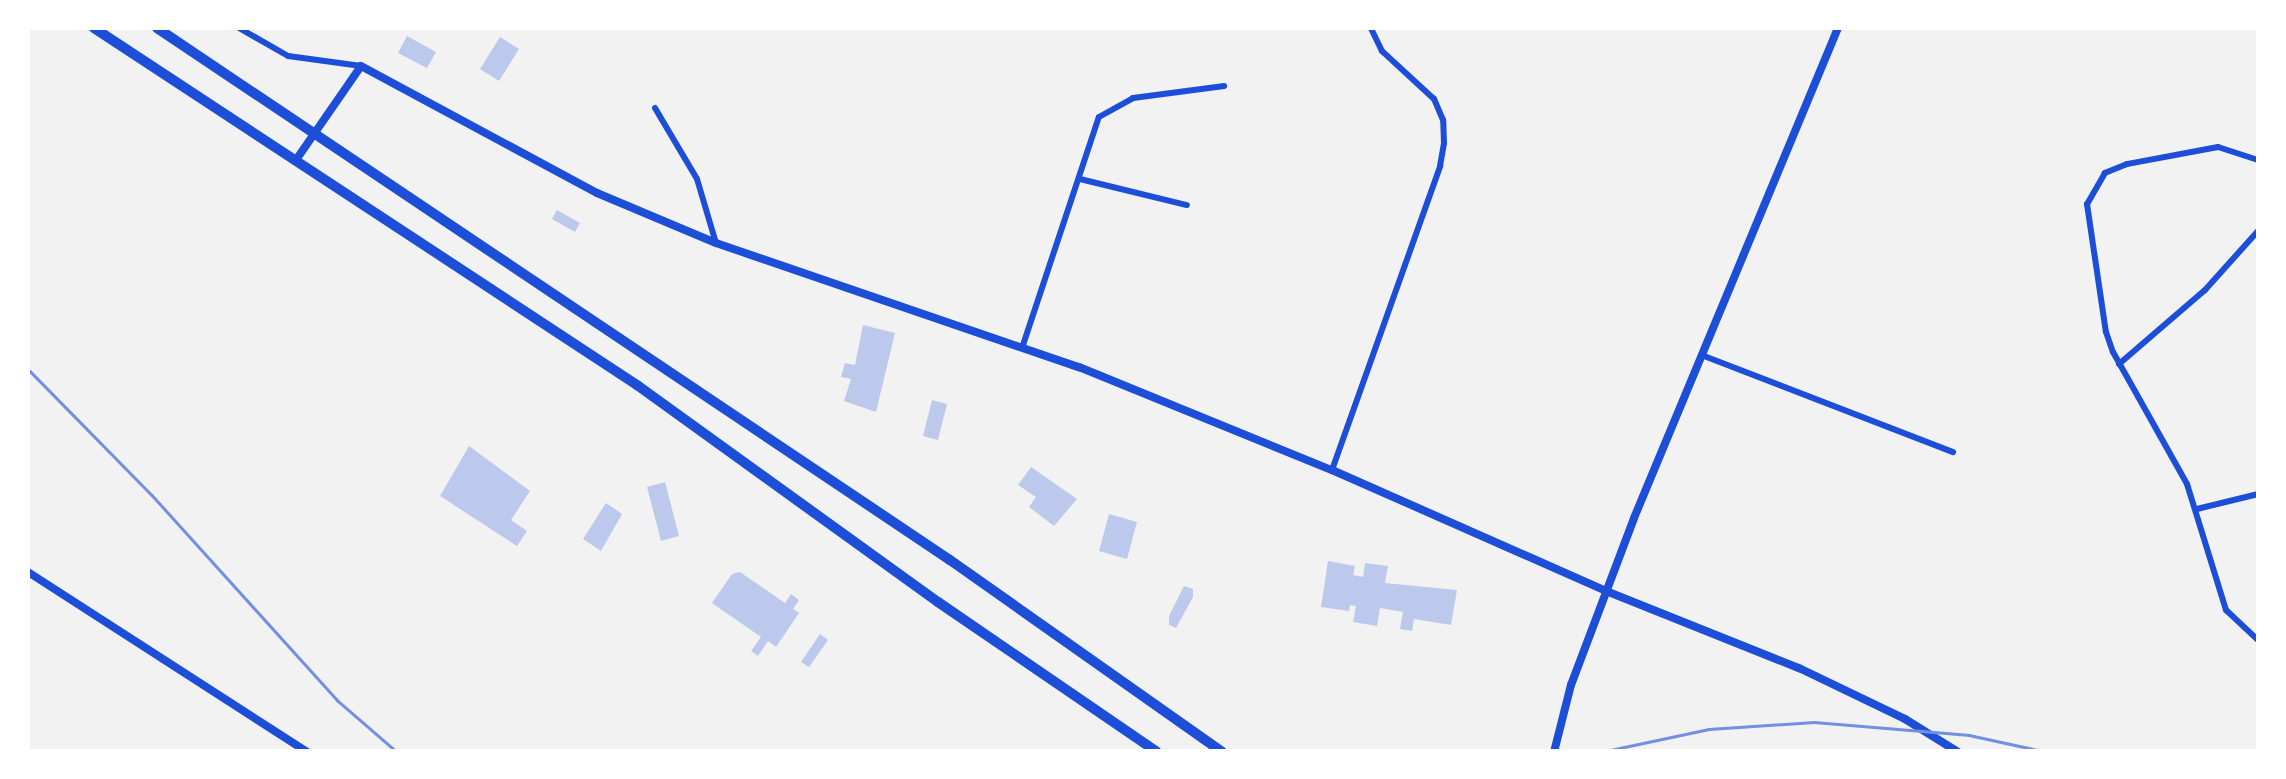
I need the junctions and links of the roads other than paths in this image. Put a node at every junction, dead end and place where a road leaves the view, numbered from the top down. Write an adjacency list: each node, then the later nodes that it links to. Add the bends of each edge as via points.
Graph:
1 (94, 28): 10 (highway)
2 (157, 28): 9 (highway)
3 (239, 28): 6 (street, via 288,56)
4 (1370, 28): 20 (street, via 1382,51 1434,99 1444,120 1444,143)
5 (1838, 28): 17 (street)
6 (361, 66): 9 (street); 15 (street, via 597,192)
7 (1224, 86): 12 (street, via 1168,90 1110,108 1099,117)
8 (655, 108): 15 (street, via 697,179)
9 (316, 130): 10 (street); 28 (highway)
10 (296, 160): 27 (highway, via 637,385)
11 (2258, 160): 18 (street, via 2230,150 2195,149 2127,164 2097,182 2088,204 2090,228 2106,332)
12 (1080, 179): 13 (street); 16 (street)
13 (1187, 205)
14 (2258, 230): 18 (street, via 2205,290)
15 (716, 243): 16 (street)
16 (1022, 349): 20 (street)
17 (1704, 356): 19 (street); 24 (street)
18 (2119, 364): 22 (street)
19 (1953, 452)
20 (1332, 470): 24 (street)
21 (2258, 494): 22 (street)
22 (2197, 509): 25 (street, via 2226,610)
23 (28, 572): 26 (street)
24 (1606, 592): 29 (street); 30 (street, via 1799,668)
25 (2258, 640)
26 (308, 752)
27 (1157, 752)
28 (1222, 752)
29 (1554, 752)
30 (1958, 752)

